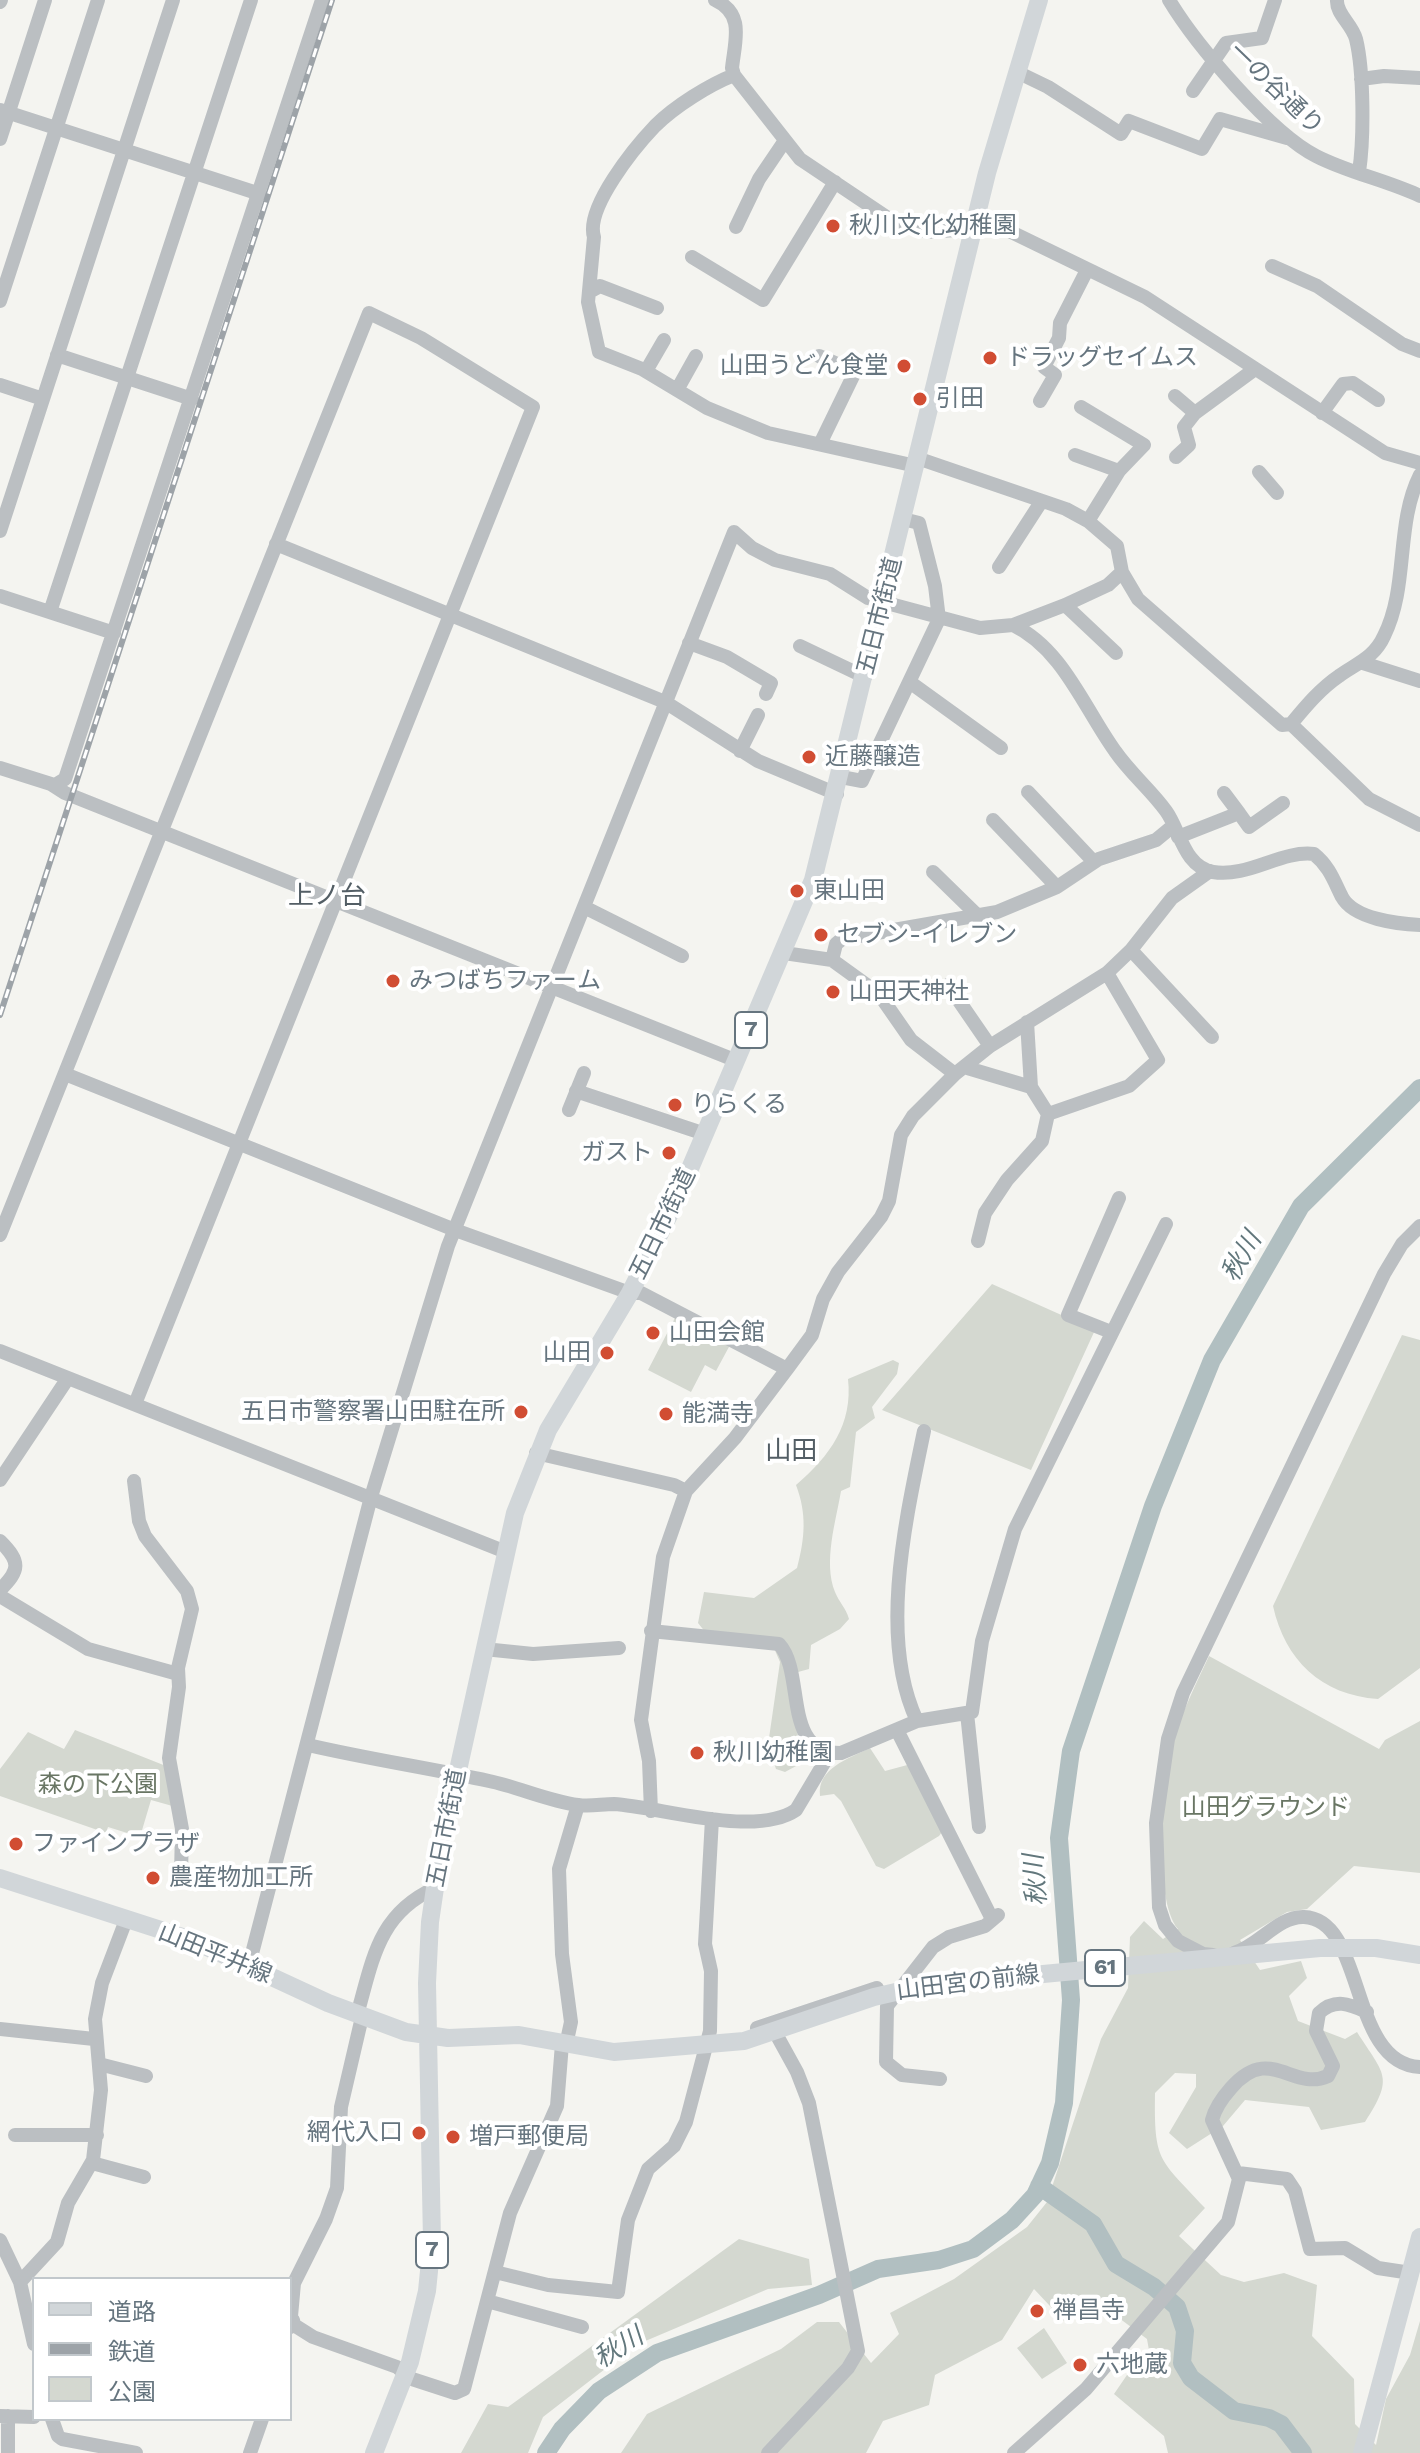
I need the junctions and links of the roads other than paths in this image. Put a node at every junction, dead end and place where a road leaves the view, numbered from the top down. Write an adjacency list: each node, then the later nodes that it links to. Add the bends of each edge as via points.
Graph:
1 (45, 0): 17 (street)
2 (98, 0): 18 (street)
3 (173, 0): 22 (street)
4 (251, 0): 24 (street)
5 (322, 0): 26 (street)
6 (715, 0): 13 (street, via 730,9 736,22)
7 (1039, 0): 12 (main road, 五日市街道 / 7)
8 (1169, 0): 11 (street, 一の谷通り)
9 (1275, 0): 11 (street, via 1262,38 1226,43)
10 (1337, 0): 15 (street, via 1356,37)
11 (1213, 61): 16 (street); 20 (street, 一の谷通り)
12 (1017, 72): 20 (street, via 1121,134 1129,121 1202,149 1220,119); 28 (main road, 五日市街道 / 7)
13 (734, 75): 21 (street); 33 (street, via 656,125 605,187 591,228)
14 (1420, 78): 15 (street)
15 (1361, 79): 23 (street)
16 (1193, 91)
17 (4, 112): 18 (street); 19 (street)
18 (56, 129): 22 (street); 34 (street)
19 (0, 139)
20 (1290, 139): 23 (street, 一の谷通り, via 1316,156)
21 (784, 142): 25 (street); 29 (street)
22 (124, 151): 24 (street); 38 (street)
23 (1359, 172): 27 (street, 一の谷通り)
24 (194, 174): 26 (street); 43 (street)
25 (835, 182): 28 (street, via 888,218 915,229 956,230); 30 (street, via 763,300)
26 (260, 194): 48 (street)
27 (1420, 196)
28 (975, 221): 32 (street, via 1005,229); 57 (main road, 五日市街道 / 7)
29 (736, 227)
30 (692, 257)
31 (1272, 266): 37 (street, via 1317,286)
32 (1087, 270): 41 (street, via 1145,297); 50 (street, via 1044,367 1055,375)
33 (589, 292): 35 (street, via 600,286); 42 (street, via 599,352)
34 (0, 301)
35 (657, 308)
36 (664, 340): 42 (street)
37 (1420, 351)
38 (57, 355): 43 (street); 47 (street)
39 (696, 356): 45 (street)
40 (819, 356): 54 (street, via 855,372)
41 (1255, 369): 52 (street); 53 (street)
42 (646, 371): 45 (street)
43 (127, 378): 48 (street); 73 (street)
44 (0, 385): 47 (street)
45 (677, 390): 54 (street, via 768,433)
46 (1175, 396): 52 (street)
47 (43, 399): 66 (street)
48 (192, 399): 77 (street)
49 (1378, 400): 53 (street, via 1353,383 1343,384)
50 (1040, 401)
51 (1081, 407): 59 (street, via 1144,445)
52 (1195, 413): 56 (street, via 1184,427 1189,445)
53 (1322, 413): 58 (street, via 1385,453)
54 (820, 444): 57 (street)
55 (1075, 455): 59 (street)
56 (1176, 457)
57 (916, 462): 63 (street); 64 (main road, 五日市街道 / 7)
58 (1420, 463)
59 (1119, 471): 65 (street)
60 (1259, 472): 62 (street)
61 (1420, 475): 81 (street, via 1403,533 1388,627)
62 (1277, 493)
63 (1041, 502): 65 (street); 68 (street)
64 (903, 519): 71 (main road, 五日市街道 / 7); 75 (street, via 919,523)
65 (1088, 521): 69 (street, via 1117,546)
66 (0, 531)
67 (276, 544): 74 (street); 74 (street, via 369,313 421,338 533,407); 100 (street)
68 (999, 567)
69 (1122, 572): 72 (street, via 1108,585); 88 (street, via 1138,599 1266,714 1282,725)
70 (0, 596): 73 (street)
71 (883, 603): 75 (street); 78 (street, via 847,588 830,574 781,563 734,532); 82 (main road, 五日市街道 / 7)
72 (1065, 605): 76 (street); 80 (street)
73 (50, 612): 77 (street)
74 (451, 615): 86 (street); 106 (street)
75 (939, 619): 76 (street, via 980,628); 84 (street)
76 (1013, 625): 101 (street, via 1032,636 1064,671 1115,752 1169,814)
77 (114, 633): 92 (street, via 65,779)
78 (689, 643): 85 (street, via 727,657 771,683); 86 (street)
79 (800, 646): 82 (street)
80 (1116, 653)
81 (1363, 663): 83 (street); 88 (street, via 1323,688)
82 (865, 677): 93 (main road, 五日市街道 / 7)
83 (1420, 681)
84 (911, 683): 89 (street); 93 (street, via 862,781)
85 (766, 694)
86 (665, 702): 90 (street); 107 (street)
87 (758, 715): 90 (street)
88 (1291, 724): 99 (street, via 1369,799)
89 (1001, 748)
90 (740, 751): 93 (street, via 792,777)
91 (0, 768): 92 (street)
92 (55, 785): 100 (street)
93 (839, 785): 111 (main road, 五日市街道 / 7, via 813,880)
94 (1028, 792): 102 (street)
95 (1224, 793): 97 (street)
96 (1283, 803): 97 (street, via 1249,827)
97 (1239, 813): 101 (street)
98 (993, 820): 105 (street)
99 (1420, 825)
100 (161, 831): 106 (street); 123 (street)
101 (1176, 831): 102 (street); 103 (street, via 1190,855)
102 (1094, 862): 105 (street)
103 (1210, 871): 109 (street, via 1246,870 1314,854 1344,901 1372,916); 110 (street, via 1172,898)
104 (933, 872): 108 (street)
105 (1057, 887): 108 (street)
106 (336, 901): 116 (street); 129 (street)
107 (584, 907): 112 (street); 116 (street)
108 (977, 915): 113 (street, via 842,939)
109 (1420, 925)
110 (1131, 950): 114 (street); 118 (street)
111 (784, 953): 113 (street); 120 (main road, 五日市街道 / 7)
112 (682, 956)
113 (832, 960): 121 (street, via 879,994 911,1040)
114 (1107, 973): 117 (street); 127 (street, via 1158,1060 1129,1086)
115 (948, 985): 119 (street)
116 (552, 987): 120 (street); 133 (street)
117 (1027, 1022): 119 (street); 124 (street)
118 (1212, 1037)
119 (990, 1046): 121 (street)
120 (737, 1061): 128 (main road, 五日市街道 / 7)
121 (960, 1070): 124 (street); 139 (street, via 906,1124 889,1201 838,1272 812,1335)
122 (584, 1073): 125 (street)
123 (65, 1074): 129 (street); 134 (street)
124 (1031, 1087): 127 (street)
125 (576, 1091): 126 (street); 128 (street)
126 (569, 1110)
127 (1048, 1114): 135 (street, via 1042,1141 985,1213)
128 (705, 1134): 136 (main road, 五日市街道 / 7)
129 (240, 1145): 133 (street); 141 (street)
130 (1119, 1198): 137 (street, via 1068,1315)
131 (1166, 1224): 137 (street)
132 (1420, 1226): 172 (street, via 1388,1266 1183,1693 1168,1739 1156,1823 1159,1907 1178,1941 1203,1954 1227,1954 1290,1920 1316,1919 1336,1938)
133 (455, 1230): 136 (street); 147 (street)
134 (0, 1235)
135 (978, 1241)
136 (630, 1293): 139 (street, via 641,1293); 143 (main road, 五日市街道 / 7)
137 (1111, 1332): 155 (street, via 1015,1529 982,1641 975,1709)
138 (0, 1351): 140 (street)
139 (787, 1369): 146 (street)
140 (68, 1378): 141 (street); 144 (street)
141 (135, 1404): 147 (street)
142 (924, 1431): 156 (street, via 898,1576 904,1695)
143 (536, 1453): 146 (street); 149 (main road, 五日市街道 / 7)
144 (0, 1480)
145 (134, 1481): 154 (street, via 145,1536 187,1591 192,1609)
146 (686, 1491): 151 (street, via 663,1557)
147 (371, 1497): 149 (street); 158 (street)
148 (0, 1541): 150 (street, via 18,1565 17,1574)
149 (506, 1552): 153 (main road, 五日市街道 / 7)
150 (0, 1593): 154 (street, via 88,1649)
151 (651, 1631): 159 (street, via 779,1644 786,1652 806,1733); 162 (street, via 641,1720)
152 (619, 1648): 153 (street, via 533,1654)
153 (484, 1649): 160 (main road, 五日市街道 / 7)
154 (178, 1674): 165 (street, via 169,1758 182,1829)
155 (967, 1713): 156 (street); 164 (street)
156 (917, 1721): 157 (street)
157 (897, 1730): 159 (street); 171 (street, via 995,1917 933,1947)
158 (308, 1745): 160 (street); 170 (street)
159 (830, 1753): 163 (street, via 788,1815)
160 (456, 1776): 161 (street); 167 (main road, 五日市街道 / 7)
161 (578, 1805): 162 (street, via 615,1804); 179 (street, via 559,1869 571,2022)
162 (651, 1811): 163 (street)
163 (712, 1819): 180 (street)
164 (979, 1827)
165 (181, 1875)
166 (0, 1878): 168 (main road, 山田平井線)
167 (435, 1888): 173 (street, via 409,1900 382,1933); 176 (main road, 五日市街道 / 7)
168 (126, 1920): 170 (main road, 山田平井線); 177 (street, via 102,1983)
169 (1420, 1955): 175 (main road, 山田宮の前線 / 61, via 1330,1947 949,1982 884,1994)
170 (249, 1965): 173 (main road, 山田平井線)
171 (908, 1980): 178 (street, via 778,2020 746,2032); 184 (street, via 885,2009 886,2062 902,2075)
172 (1367, 2012): 182 (street, via 1389,2055); 188 (street, via 1347,2003 1319,2013 1316,2031 1333,2066 1328,2076 1318,2081 1266,2067 1233,2086 1212,2120)
173 (360, 2016): 176 (main road, 山田平井線); 197 (street, via 341,2107 337,2188 294,2283)
174 (0, 2029): 177 (street)
175 (775, 2032): 178 (main road, 山田宮の前線 / 61); 212 (street, via 809,2103 858,2351)
176 (428, 2037): 179 (main road, 山田宮の前線 / 61, via 519,2035); 201 (main road, 五日市街道 / 7, via 432,2252)
177 (94, 2039): 181 (street)
178 (744, 2041): 180 (main road, 山田宮の前線 / 61)
179 (564, 2044): 180 (main road, 山田宮の前線 / 61, via 614,2052); 192 (street, via 557,2106 510,2213)
180 (706, 2046): 192 (street, via 686,2122 674,2146 648,2169 629,2217 618,2292 548,2285)
181 (99, 2064): 183 (street); 186 (street)
182 (1420, 2067)
183 (146, 2076)
184 (940, 2079)
185 (15, 2135): 186 (street)
186 (97, 2135): 187 (street)
187 (92, 2163): 189 (street); 194 (street, via 68,2203 57,2242)
188 (1238, 2173): 193 (street, via 1287,2179 1310,2249 1345,2248 1378,2268); 206 (street, via 1228,2222)
189 (144, 2177)
190 (1420, 2237): 193 (main road)
191 (0, 2240): 195 (street)
192 (495, 2272): 196 (street)
193 (1411, 2273): 214 (main road)
194 (34, 2277)
195 (26, 2289): 200 (street)
196 (487, 2301): 199 (street); 201 (street, via 464,2389 444,2391)
197 (292, 2310)
198 (292, 2324): 201 (street)
199 (582, 2327)
200 (32, 2330)
201 (406, 2373): 211 (main road, 五日市街道 / 7)
202 (4, 2416): 203 (street); 208 (street)
203 (32, 2417)
204 (53, 2421): 207 (street, via 62,2439)
205 (261, 2421): 210 (street)
206 (1030, 2448): 213 (street)
207 (110, 2452): 209 (street)
208 (8, 2453)
209 (136, 2453)
210 (250, 2453)
211 (374, 2453)
212 (768, 2453)
213 (1014, 2453)
214 (1362, 2453)

